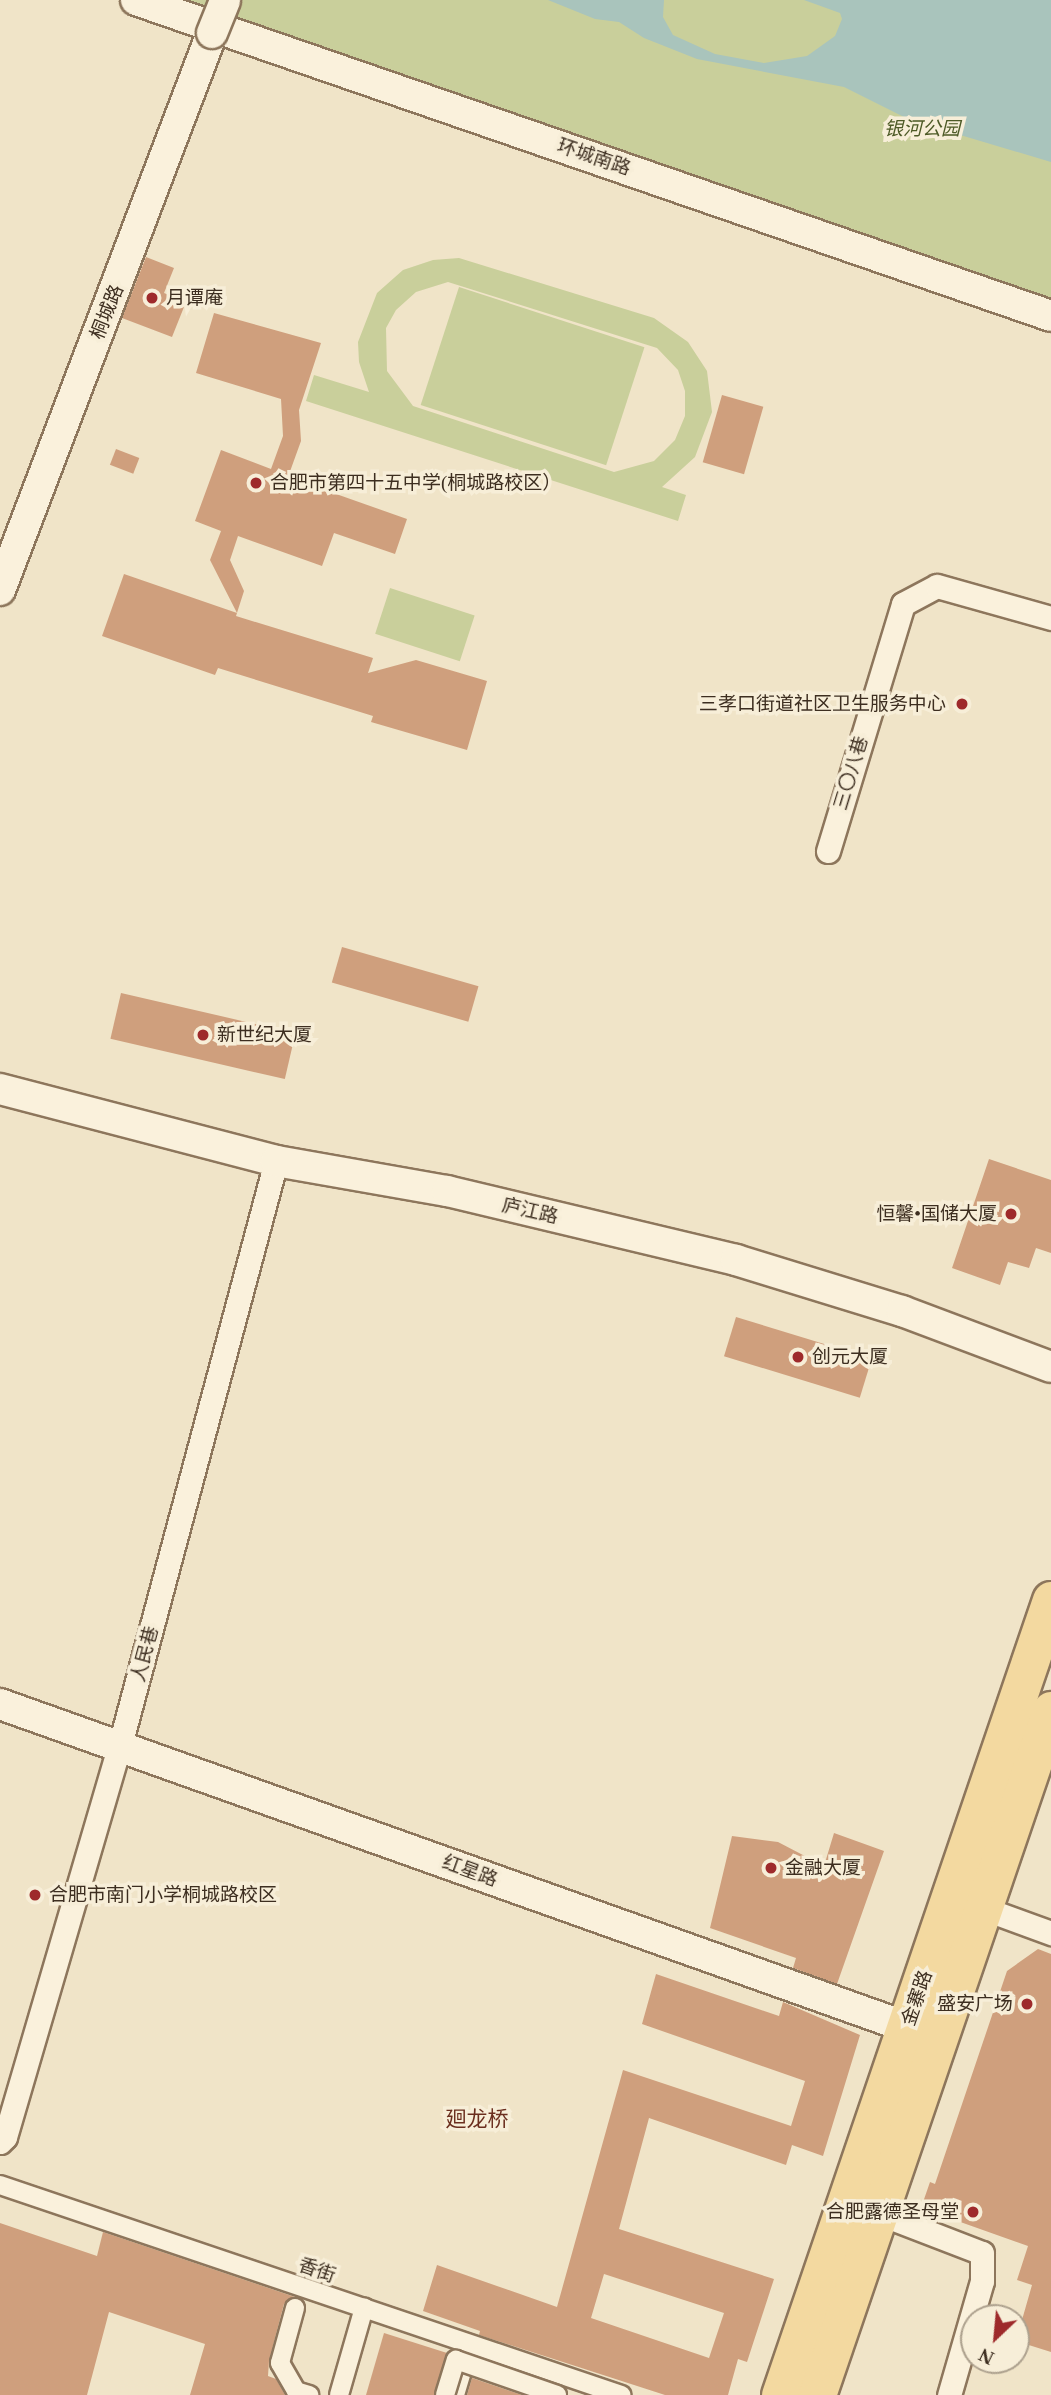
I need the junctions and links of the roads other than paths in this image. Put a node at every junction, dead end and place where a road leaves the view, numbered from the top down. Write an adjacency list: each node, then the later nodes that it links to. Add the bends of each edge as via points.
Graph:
1 (136, 0): 4 (street, 环城南路)
2 (225, 0): 3 (street, bridge)
3 (203, 20): 5 (street, 桐城路); 6 (street, 桐城路)
4 (1051, 316)
5 (0, 534)
6 (0, 590)
7 (1051, 618): 8 (street, 三〇八巷, via 937,586 903,604)
8 (828, 851)
9 (0, 1089): 10 (street, 庐江路)
10 (276, 1161): 11 (street, 庐江路, via 447,1191 736,1260 902,1311); 15 (street, 人民巷)
11 (1051, 1367)
12 (1051, 1600): 18 (main road, 金寨路)
13 (0, 1704): 15 (street, 红星路)
14 (1051, 1710): 18 (main road, 金寨路)
15 (120, 1745): 18 (street, 红星路); 19 (street, 人民巷)
16 (996, 1913): 17 (street)
17 (1051, 1933)
18 (924, 2033): 21 (main road, 金寨路); 32 (main road, 金寨路)
19 (0, 2142)
20 (0, 2185): 23 (street, 香街)
21 (881, 2214): 33 (main road, 金寨路); 34 (street, via 982,2253 982,2281)
22 (295, 2308): 26 (street, via 280,2363 296,2391)
23 (364, 2308): 24 (street, 香街); 27 (street, via 344,2353)
24 (470, 2344): 25 (street, 香街); 29 (street)
25 (581, 2389): 31 (street, 香街)
26 (309, 2395)
27 (340, 2395)
28 (446, 2395): 30 (street, bridge, via 456,2360)
29 (455, 2395)
30 (558, 2395)
31 (621, 2395)
32 (780, 2395)
33 (817, 2395)
34 (948, 2395)

